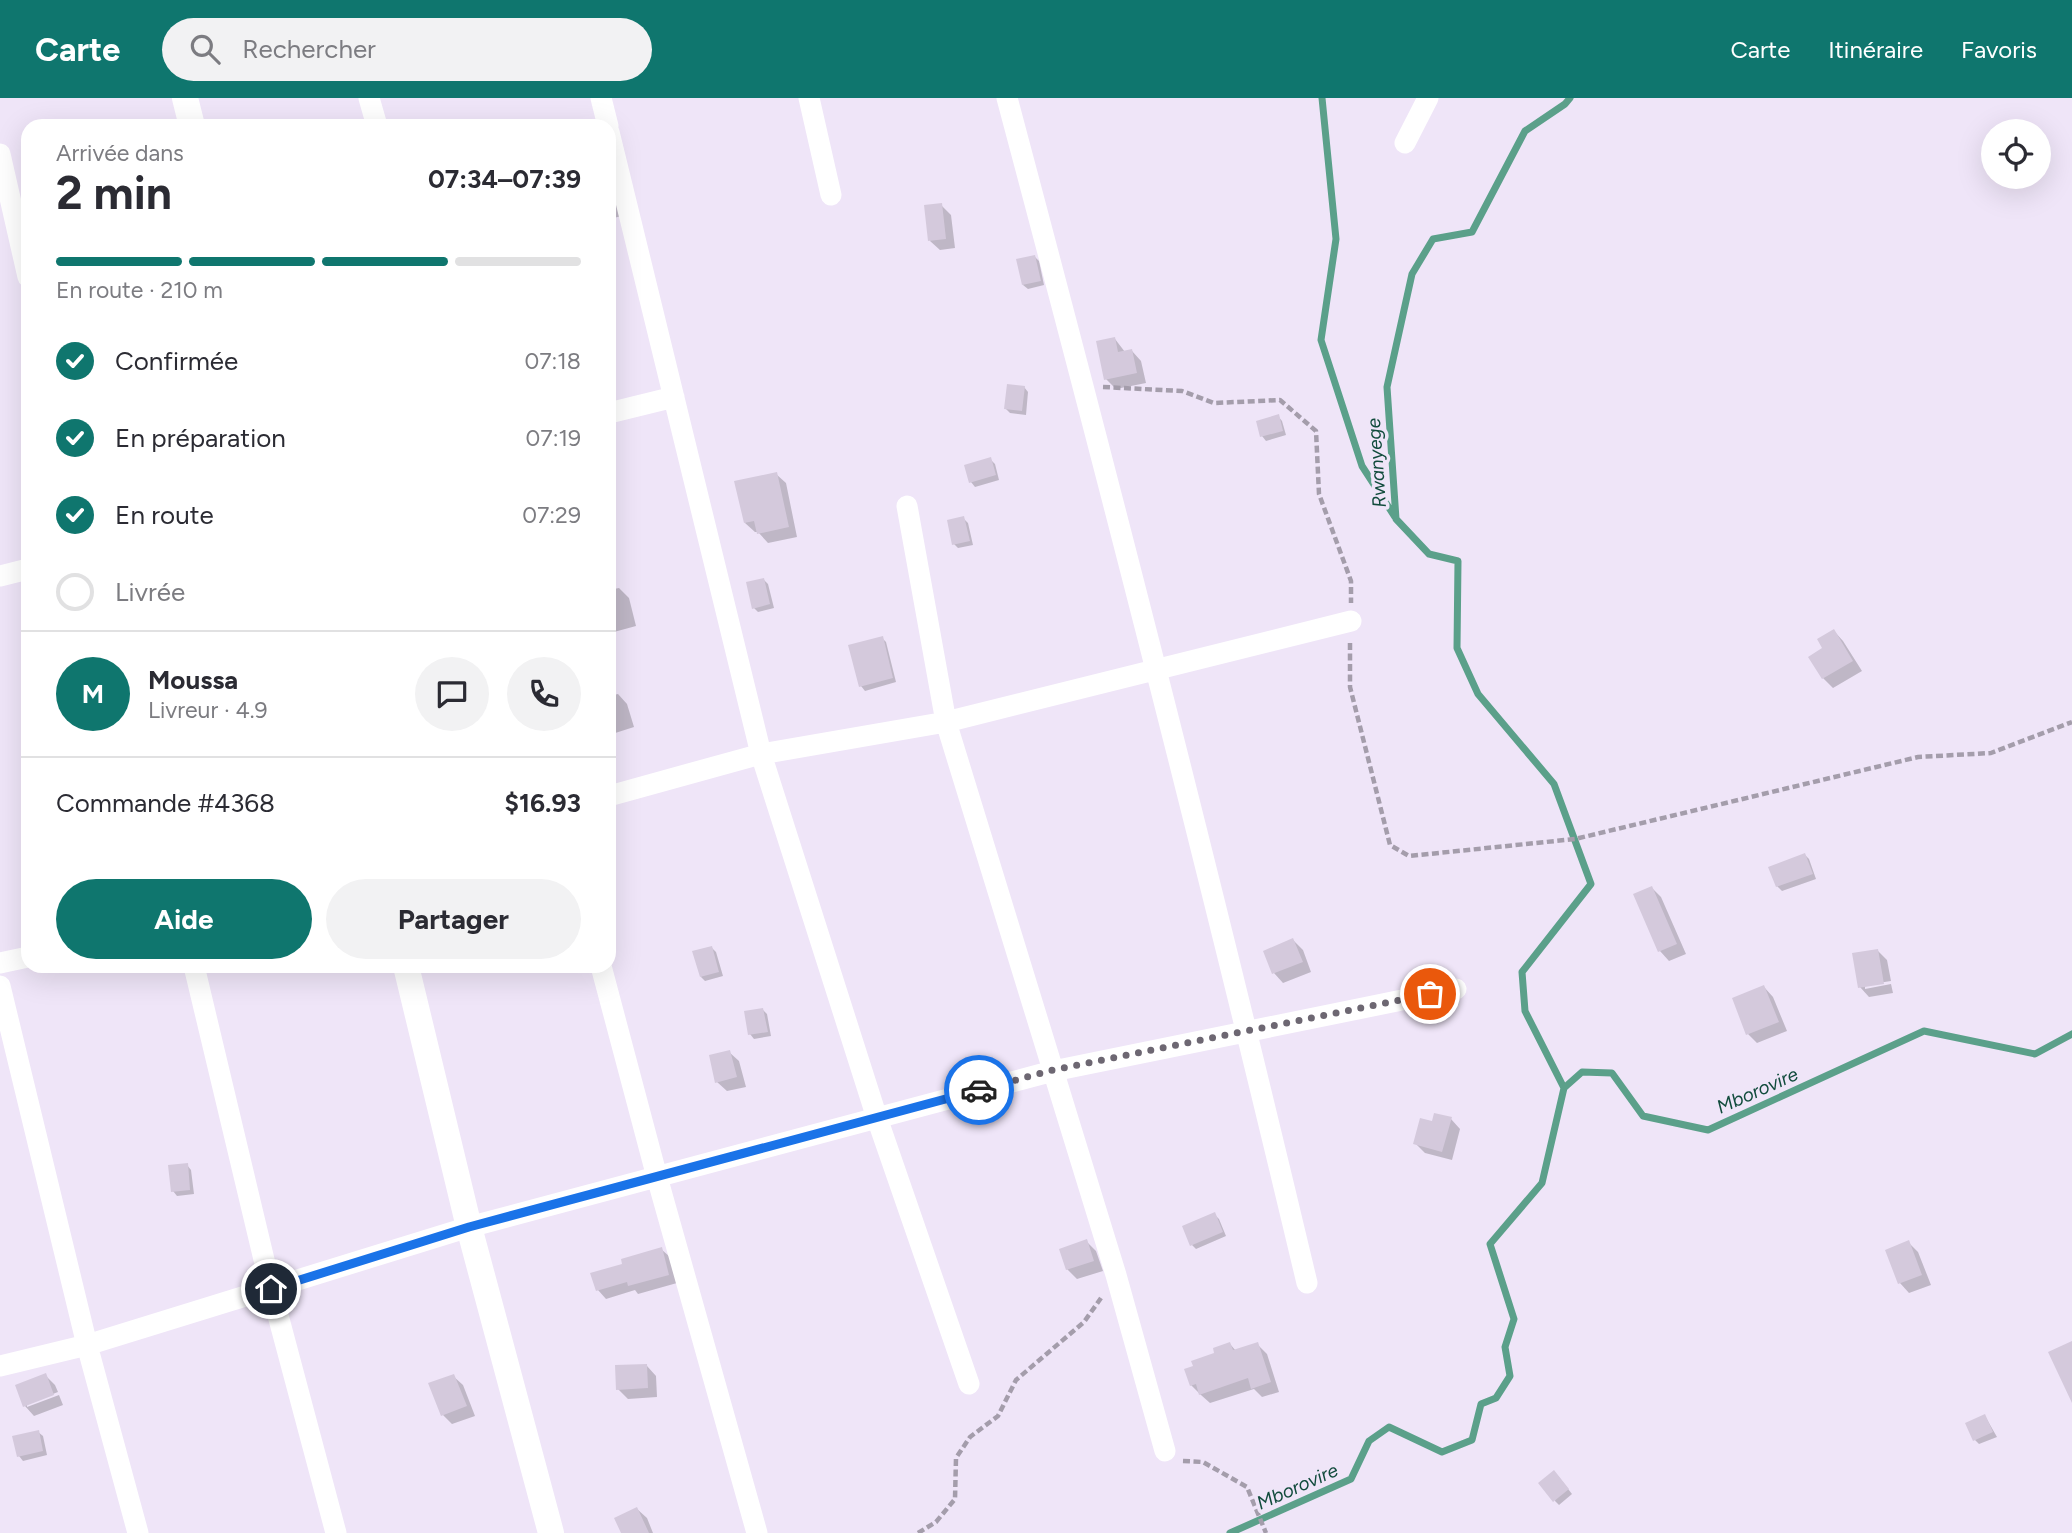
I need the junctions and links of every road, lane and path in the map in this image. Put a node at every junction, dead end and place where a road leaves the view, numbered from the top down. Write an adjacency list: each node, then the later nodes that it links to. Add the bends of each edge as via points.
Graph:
1 (185, 98): 7 (street)
2 (369, 98): 8 (street)
3 (601, 98): 9 (street)
4 (809, 98): 13 (street)
5 (1007, 98): 15 (street)
6 (1428, 98): 10 (street)
7 (190, 119)
8 (375, 119)
9 (606, 119)
10 (1405, 143)
11 (0, 154): 14 (street)
12 (616, 161): 16 (street)
13 (831, 195)
14 (21, 246)
15 (1084, 386): 21 (path, via 1182,391 1214,402 1280,400 1316,431 1319,494 1351,581); 22 (street)
16 (674, 397): 17 (street); 25 (street)
17 (616, 412)
18 (907, 506): 23 (street)
19 (21, 571): 20 (street)
20 (0, 576)
21 (1351, 621): 22 (street); 24 (path, via 1350,687 1390,845 1409,856 1575,839 1918,757 1991,753)
22 (1156, 671): 23 (street); 34 (street)
23 (946, 722): 25 (street); 35 (street)
24 (2072, 722)
25 (761, 754): 26 (street); 36 (street)
26 (616, 794)
27 (21, 958): 28 (street)
28 (0, 963)
29 (196, 973): 41 (street)
30 (408, 973): 38 (street)
31 (603, 973): 37 (street)
32 (0, 986): 42 (street)
33 (1456, 989): 34 (street)
34 (1247, 1030): 35 (street); 40 (street)
35 (1053, 1070): 36 (street); 39 (street)
36 (877, 1118): 37 (street); 44 (street)
37 (657, 1177): 38 (street); 49 (street)
38 (469, 1227): 41 (street); 48 (street)
39 (1116, 1275): 45 (street); 50 (path, via 1084,1322 1016,1380 998,1416 970,1437 956,1458 955,1499 936,1522)
40 (1307, 1283)
41 (271, 1289): 42 (street); 47 (street)
42 (88, 1345): 43 (street); 46 (street)
43 (0, 1366)
44 (970, 1384)
45 (1165, 1451): 51 (path, via 1176,1461 1203,1462 1247,1487)
46 (138, 1533)
47 (336, 1533)
48 (551, 1533)
49 (757, 1533)
50 (918, 1533)
51 (1266, 1533)

